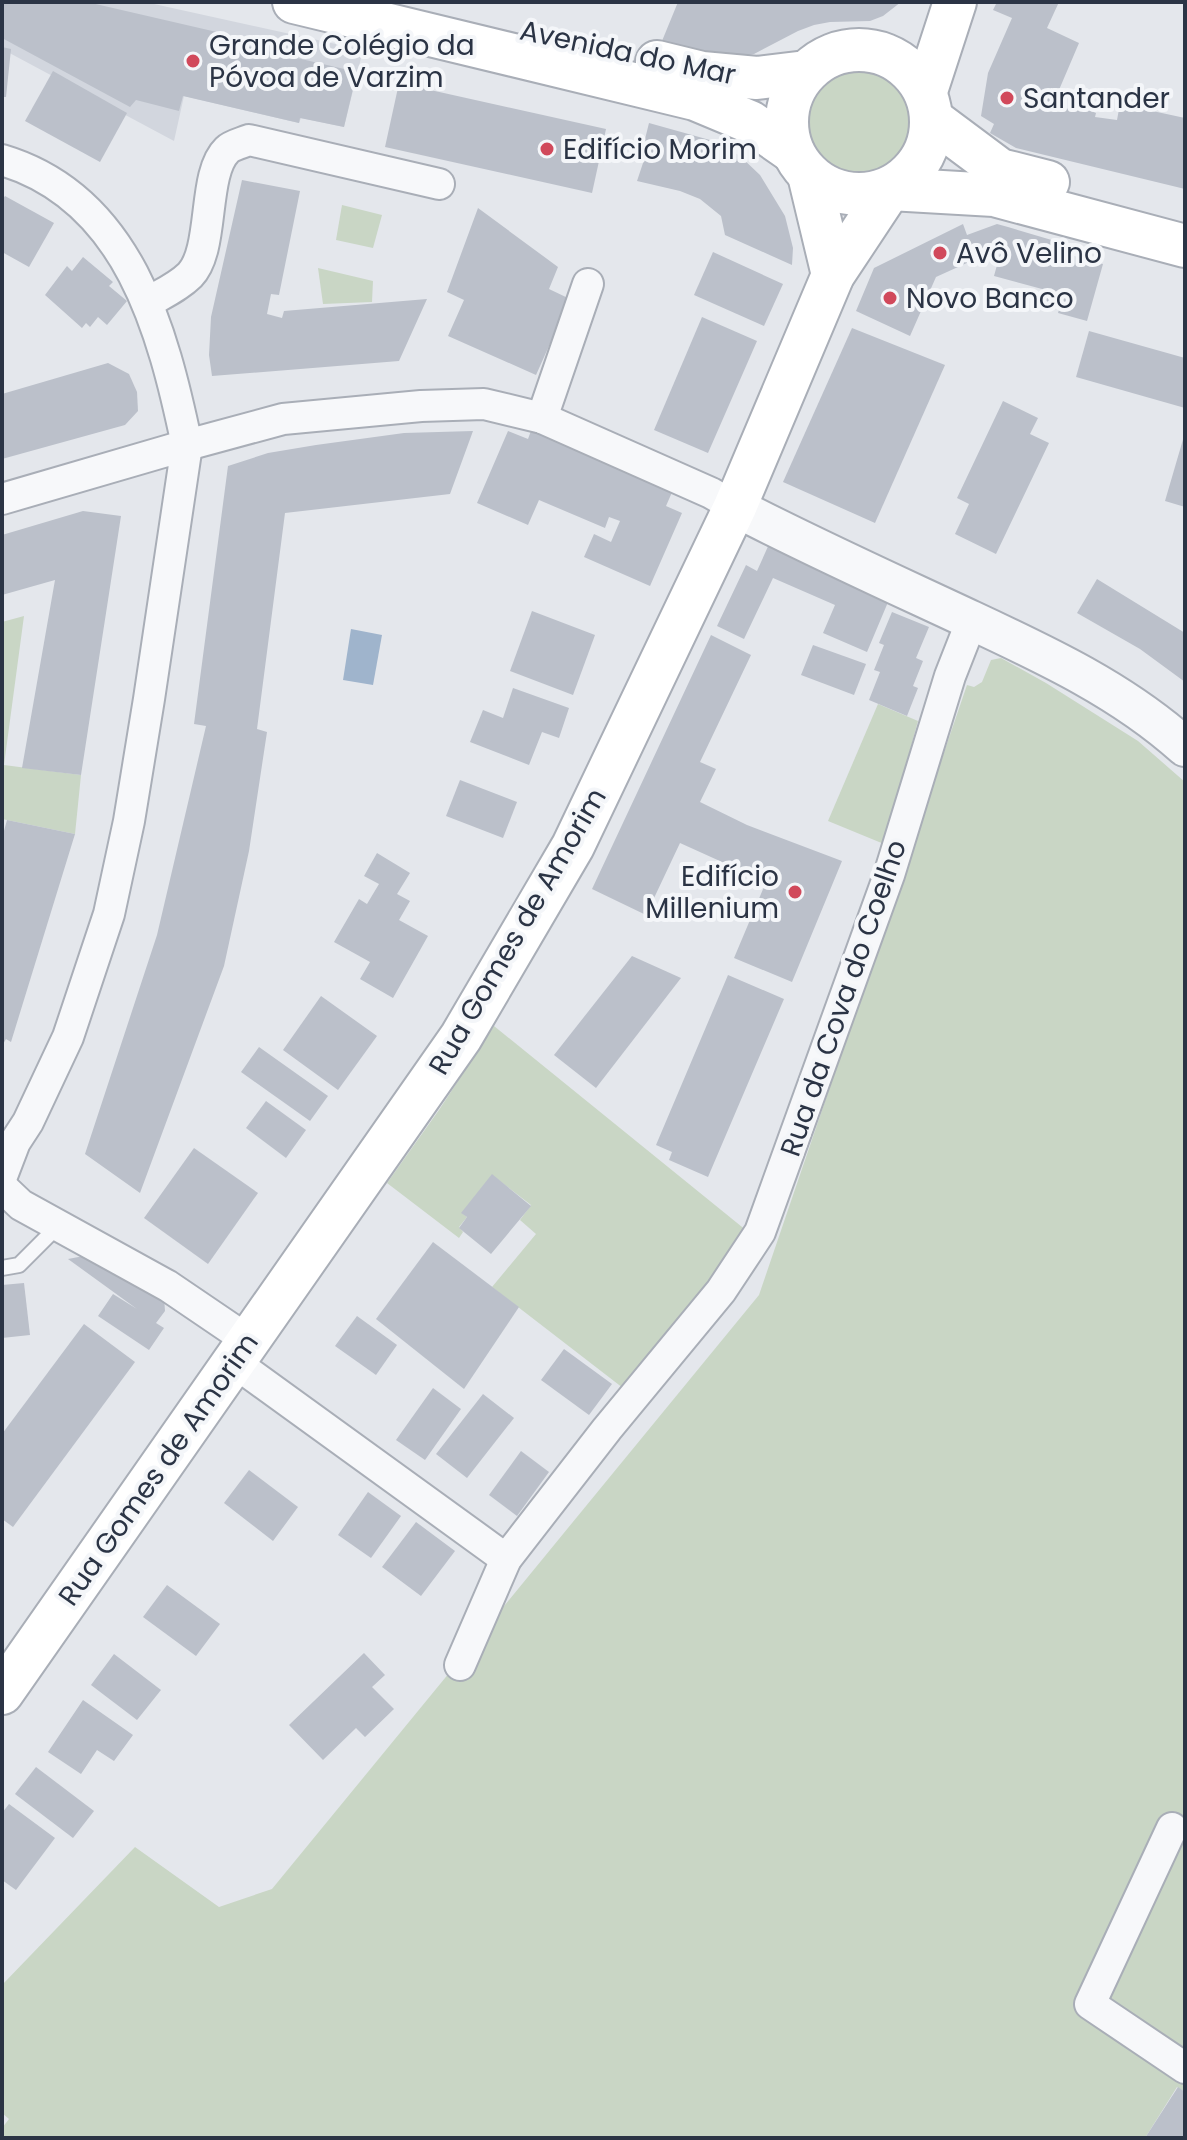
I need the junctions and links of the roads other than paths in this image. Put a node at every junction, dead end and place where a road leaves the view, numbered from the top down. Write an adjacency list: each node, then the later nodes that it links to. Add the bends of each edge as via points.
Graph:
1 (294, 2): 8 (main road, Avenida do Mar, via 695,99 750,122)
2 (404, 2): 5 (main road, Avenida do Mar, via 702,73 757,78)
3 (954, 3): 4 (main road); 6 (main road)
4 (885, 53): 5 (main road, via 857,49 829,55); 6 (main road, via 909,68)
5 (806, 72): 8 (main road, via 791,96 786,124)
6 (929, 106): 10 (main road, via 928,148 913,172); 11 (main road, via 1000,170)
7 (2, 160): 15 (street, via 28,168 91,213 128,263)
8 (801, 164): 10 (main road, via 834,190 862,195); 13 (main road)
9 (439, 184): 15 (street, via 249,140 228,148 218,162 192,273)
10 (890, 189): 12 (main road, via 994,195); 13 (main road, Rua Gomes de Amorim)
11 (1185, 216)
12 (1185, 246)
13 (833, 275): 19 (main road, Rua Gomes de Amorim)
14 (588, 284): 16 (street)
15 (148, 302): 17 (street)
16 (542, 418): 17 (street, via 484,404 421,406 283,419); 19 (street)
17 (187, 445): 18 (street); 22 (street, via 139,760 109,914 68,1037)
18 (2, 499)
19 (735, 507): 20 (street); 26 (main road, Rua Gomes de Amorim, via 573,846 461,1037)
20 (972, 620): 21 (street, via 1113,693); 27 (street, Rua da Cova do Coelho, via 889,875 760,1232 721,1291)
21 (1185, 747)
22 (2, 1176)
23 (2, 1187): 24 (street)
24 (58, 1226): 25 (lane, via 19,1265); 26 (street, via 168,1286)
25 (2, 1268)
26 (241, 1351): 27 (street); 29 (main road, Rua Gomes de Amorim)
27 (506, 1559): 28 (street, Rua da Cova do Coelho)
28 (460, 1665)
29 (2, 1693)
30 (1172, 1828): 31 (street, via 1090,2004)
31 (1185, 2068)

